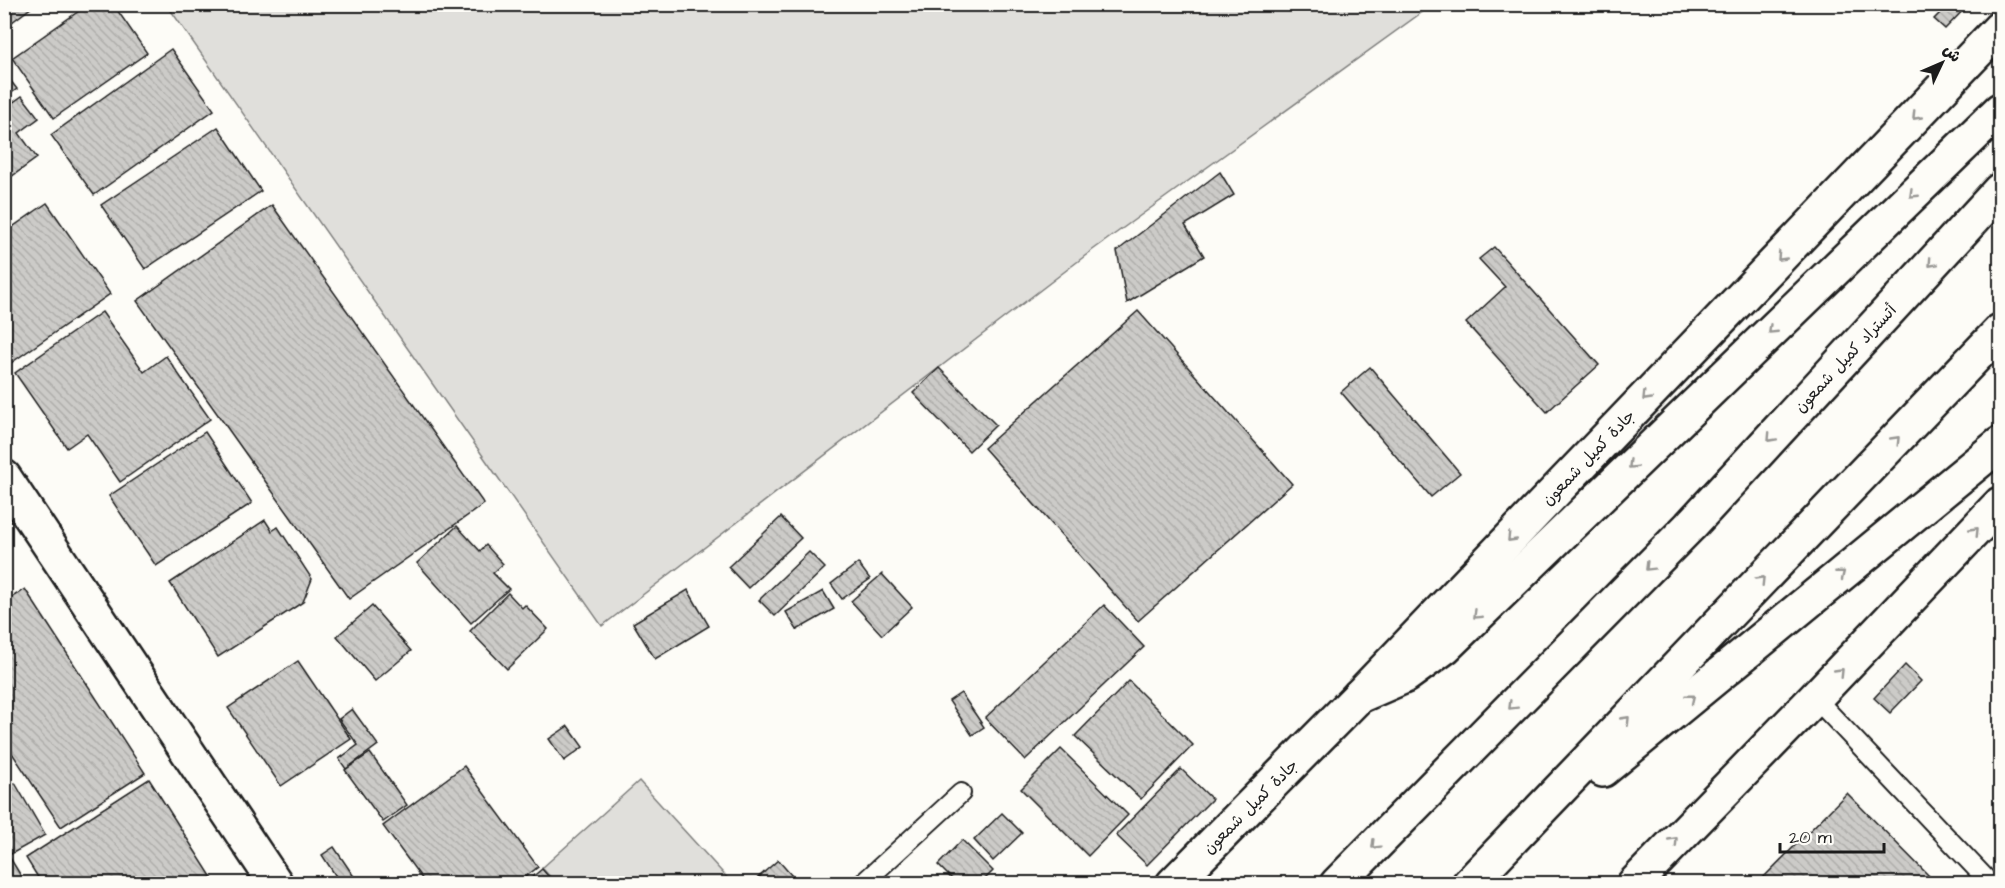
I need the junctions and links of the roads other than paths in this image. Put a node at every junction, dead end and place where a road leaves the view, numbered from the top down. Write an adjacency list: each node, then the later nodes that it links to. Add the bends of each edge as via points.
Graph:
1 (2001, 28): 8 (main road, جادة كميل شمعون, one-way to 8)
2 (2001, 110): 8 (main road, one-way to 8, via 1444,647 1405,676)
3 (2001, 190): 15 (main road, أتستراد كميل شمعون, one-way to 15, via 1690,525)
4 (2001, 332): 11 (main road, one-way to 4)
5 (2001, 444): 11 (main road, one-way to 5)
6 (4, 477): 12 (main road)
7 (2001, 504): 9 (main road, one-way to 7)
8 (1359, 696): 14 (main road, جادة كميل شمعون)
9 (1815, 698): 16 (main road, one-way to 9); 17 (lane)
10 (961, 793): 13 (lane)
11 (1476, 876)
12 (276, 884)
13 (862, 884)
14 (1173, 884)
15 (1337, 884)
16 (1634, 884)
17 (1991, 884)

